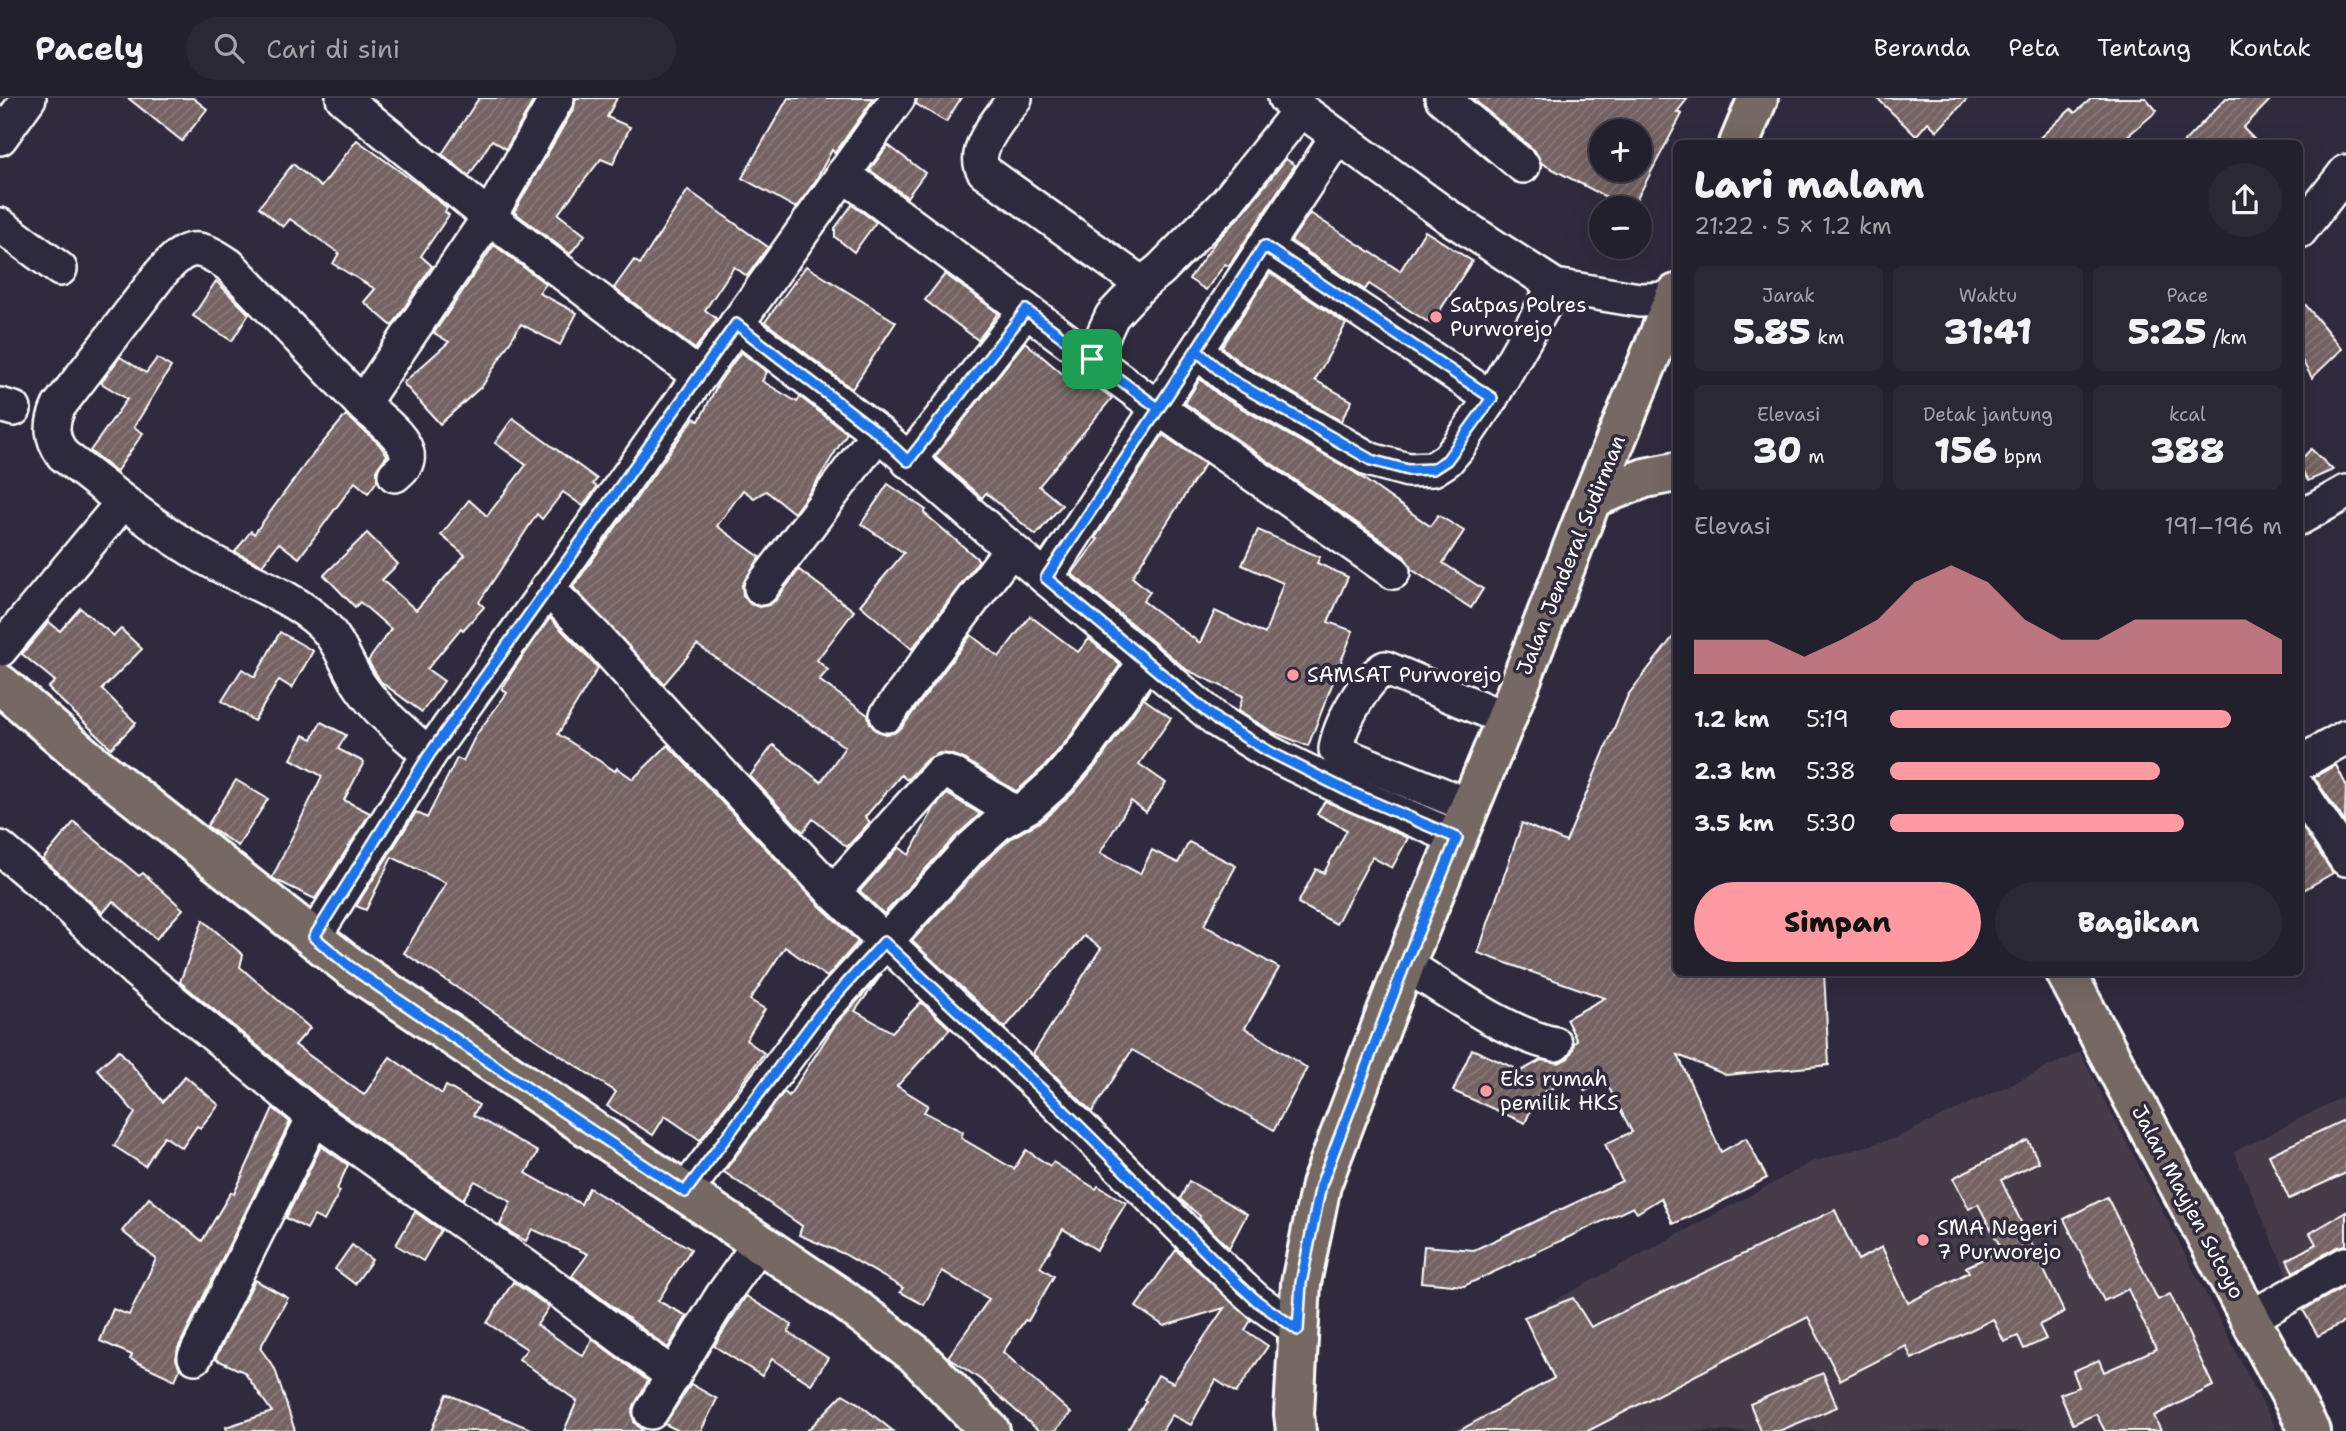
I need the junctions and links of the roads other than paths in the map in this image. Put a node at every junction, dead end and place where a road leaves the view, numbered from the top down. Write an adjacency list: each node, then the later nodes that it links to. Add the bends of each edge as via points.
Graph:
1 (29, 98): 10 (street)
2 (343, 98): 15 (street)
3 (557, 98): 15 (street)
4 (898, 98): 14 (street)
5 (1015, 98): 20 (street, via 986,140 980,165 984,171)
6 (1442, 98): 12 (street)
7 (1758, 98): 11 (main road)
8 (1293, 104): 9 (street); 20 (street, via 1227,202)
9 (1337, 137): 18 (street); 21 (street)
10 (0, 138)
11 (1741, 140)
12 (1523, 166)
13 (2346, 172): 17 (street)
14 (843, 174): 24 (street); 25 (street)
15 (489, 217): 28 (street); 30 (street)
16 (0, 225): 19 (street)
17 (2303, 227)
18 (1264, 246): 26 (street); 29 (street)
19 (60, 269)
20 (1142, 284): 27 (street, via 1112,316)
21 (1555, 286): 22 (street, via 1639,300); 29 (street)
22 (1673, 296)
23 (1673, 303): 37 (main road, Jalan Jenderal Sudirman)
24 (1026, 310): 27 (street); 33 (street)
25 (736, 324): 28 (street); 32 (street)
26 (1197, 351): 29 (street, via 1230,379 1371,460 1408,470 1433,469 1447,460); 31 (street)
27 (1092, 359): 31 (street)
28 (699, 376): 43 (street)
29 (1492, 398)
30 (362, 404): 35 (street, via 393,430 406,452 405,466); 38 (street, via 229,265 215,256 187,250 161,273 52,421 63,455)
31 (1158, 408): 41 (street); 42 (street)
32 (878, 433): 33 (street); 44 (street)
33 (908, 461): 40 (street)
34 (1673, 473): 37 (main road)
35 (394, 475)
36 (2346, 492): 39 (street)
37 (1592, 498): 49 (main road, Jalan Jenderal Sudirman)
38 (123, 502): 45 (street); 51 (street, via 198,554 281,596 323,624 363,689)
39 (2303, 516)
40 (1011, 549): 42 (street); 48 (street)
41 (1392, 572)
42 (1046, 578): 46 (street)
43 (547, 588): 51 (street); 58 (street)
44 (761, 588)
45 (0, 650)
46 (1146, 661): 54 (street, via 1059,779); 55 (street, via 1218,721 1268,751 1352,793)
47 (0, 684): 59 (main road, via 87,759)
48 (887, 715)
49 (1506, 719): 55 (main road, Jalan Jenderal Sudirman); 55 (street, via 1385,668 1368,681 1338,738 1336,749 1342,754)
50 (2346, 737): 52 (street)
51 (429, 755): 59 (street)
52 (2303, 761)
53 (2303, 794): 57 (street)
54 (1015, 813): 58 (street, via 954,775 940,773); 60 (street, via 970,849)
55 (1463, 822): 61 (main road, Jalan Jenderal Sudirman)
56 (0, 848): 64 (street, via 156,988)
57 (2346, 859)
58 (833, 892): 60 (street)
59 (314, 937): 65 (main road, via 349,966)
60 (884, 942): 65 (street, via 820,1013); 69 (street, via 1054,1101 1236,1282)
61 (1405, 964): 63 (street, via 1523,1033); 69 (main road, Jalan Jenderal Sudirman, via 1321,1185 1301,1283)
62 (2068, 976): 68 (main road, Jalan Mayjen Sutoyo)
63 (1555, 1044)
64 (314, 1117): 70 (street); 72 (street, via 536,1273)
65 (685, 1192): 66 (main road)
66 (759, 1244): 72 (street); 74 (main road, via 914,1353)
67 (2346, 1264): 68 (street)
68 (2250, 1318): 77 (main road, Jalan Mayjen Sutoyo)
69 (1298, 1330): 71 (main road, Jalan Jenderal Sudirman)
70 (195, 1357)
71 (1296, 1374): 75 (main road, Jalan Jenderal Sudirman); 76 (main road)
72 (672, 1376): 73 (street)
73 (651, 1412)
74 (990, 1431)
75 (1296, 1431)
76 (1311, 1431)
77 (2310, 1431)

